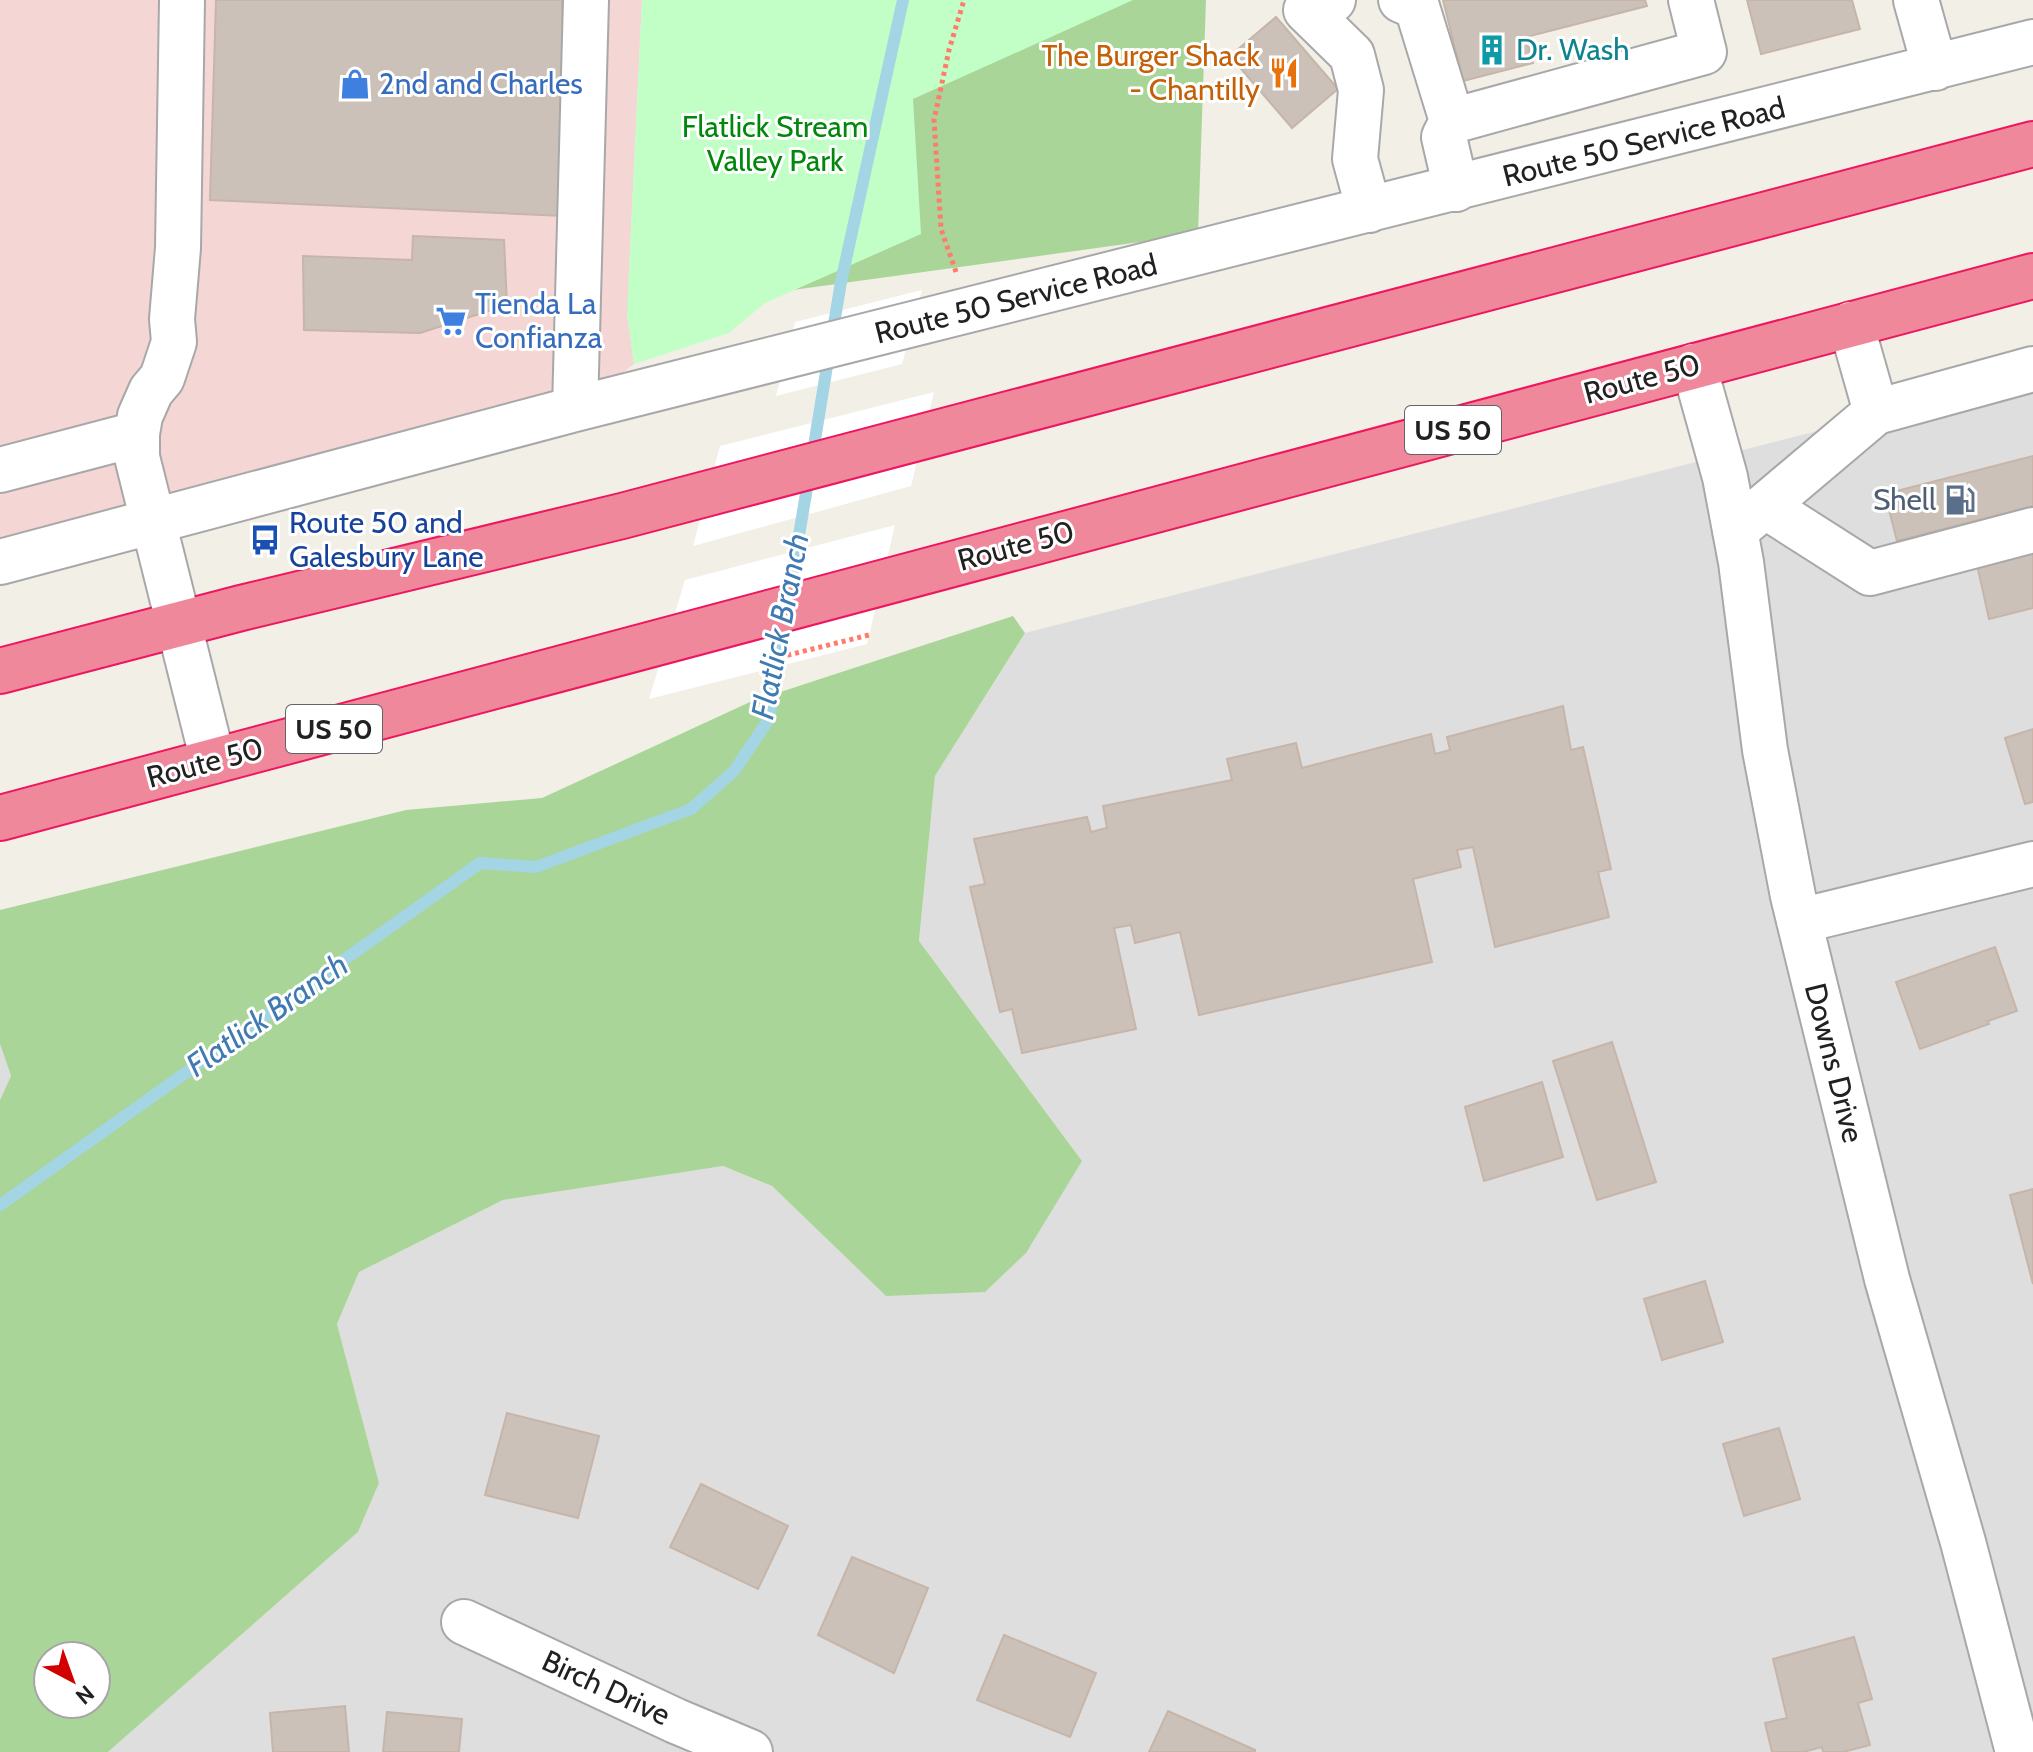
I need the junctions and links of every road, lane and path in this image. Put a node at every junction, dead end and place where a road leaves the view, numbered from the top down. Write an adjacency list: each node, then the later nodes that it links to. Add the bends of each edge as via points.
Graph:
1 (182, 0): 21 (street, via 174,342)
2 (586, 0): 19 (street)
3 (964, 0): 15 (path, via 934,120 941,229)
4 (1333, 0): 13 (street, via 1306,10 1352,55 1361,90 1355,159)
5 (1401, 0): 10 (street, via 1417,7)
6 (1691, 0): 10 (street, via 1704,52)
7 (1916, 0): 9 (street)
8 (2033, 42): 9 (street, Route 50 Service Road)
9 (1935, 68): 12 (street, Route 50 Service Road)
10 (1452, 121): 12 (street, via 1444,137)
11 (2033, 144): 27 (highway, via 683,500)
12 (1456, 189): 13 (street, Route 50 Service Road)
13 (1369, 210): 19 (street, Route 50 Service Road)
14 (2033, 276): 16 (highway, Route 50 / US 50)
15 (961, 285)
16 (1851, 324): 17 (highway, Route 50 / US 50); 20 (street)
17 (1694, 366): 23 (street, Downs Drive, via 1725,477); 29 (highway, Route 50 / US 50)
18 (2033, 369): 20 (street)
19 (575, 409): 24 (street, Route 50 Service Road)
20 (1876, 412): 23 (street)
21 (137, 434): 22 (street); 24 (street, via 137,457)
22 (0, 470)
23 (1750, 518): 25 (street, via 1870,573); 32 (street, Downs Drive, via 1747,599 1765,750)
24 (153, 521): 26 (street, Route 50 Service Road); 27 (street)
25 (2033, 530)
26 (0, 562)
27 (180, 624): 28 (highway); 29 (street)
28 (0, 671)
29 (213, 761): 30 (highway, Route 50 / US 50)
30 (0, 818)
31 (2033, 864): 32 (street)
32 (1799, 921): 35 (street, Downs Drive, via 1887,1279)
33 (464, 1622): 34 (street, Birch Drive)
34 (750, 1752)
35 (2018, 1752)

